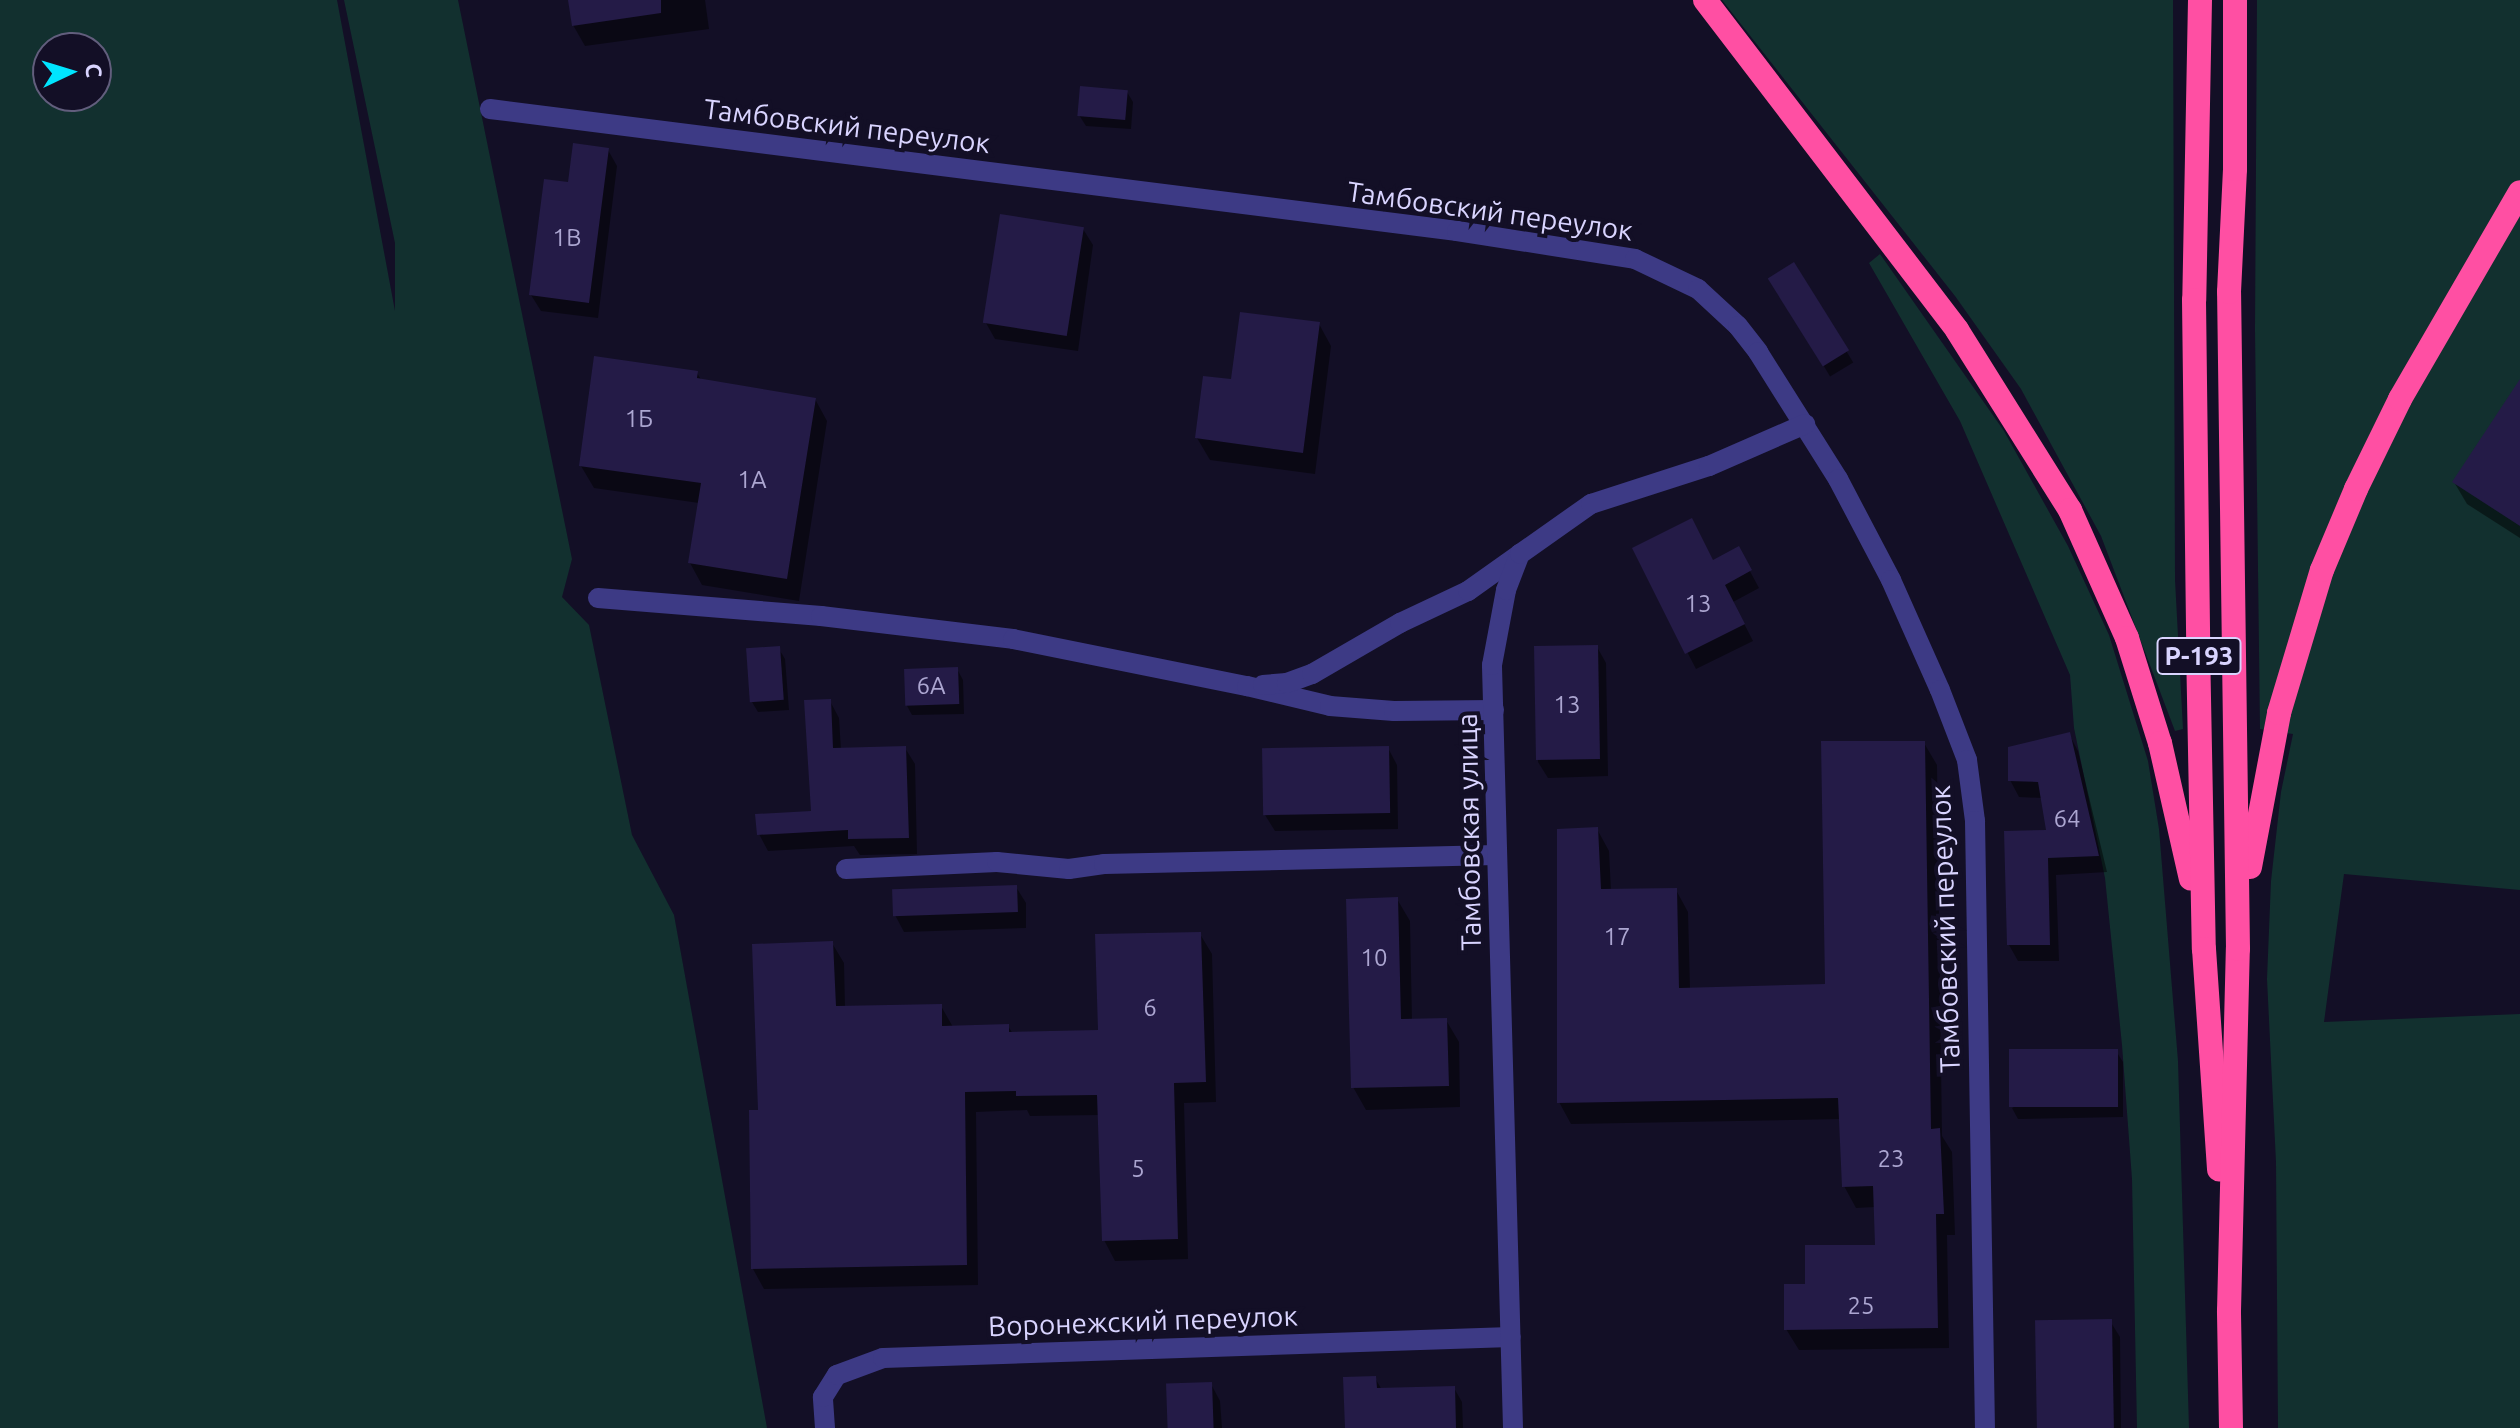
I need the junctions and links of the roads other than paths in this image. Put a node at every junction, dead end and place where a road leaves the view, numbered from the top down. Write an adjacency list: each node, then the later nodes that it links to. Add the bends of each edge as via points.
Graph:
1 (1705, 0): 13 (highway, via 1957,330 2070,510 2127,638 2160,743)
2 (2200, 0): 13 (highway, Р-193, via 2194,300)
3 (2235, 0): 14 (highway, Р-193, via 2229,292)
4 (490, 109): 6 (street, Тамбовский переулок, via 1457,231 1635,259 1698,289 1738,326)
5 (2520, 192): 14 (highway, via 2400,399 2322,570 2267,766)
6 (1805, 424): 7 (street, via 1709,466 1591,504); 19 (street, Тамбовский переулок, via 1891,580 1967,760 1975,821)
7 (1520, 554): 9 (street, via 1468,591 1312,674 1287,683); 10 (street, Тамбовская улица, via 1506,590 1492,665)
8 (598, 598): 9 (street, via 946,630)
9 (1247, 686): 10 (street, via 1330,706)
10 (1494, 710): 11 (street, Тамбовская улица)
11 (1496, 855): 12 (street, via 1069,869 997,862); 16 (street, Тамбовская улица)
12 (846, 869)
13 (2204, 949): 15 (highway, Р-193)
14 (2238, 949): 15 (highway, Р-193)
15 (2229, 1311): 20 (highway, Р-193)
16 (1511, 1337): 17 (street, Воронежский переулок, via 883,1358 837,1375 823,1397); 18 (street, Тамбовская улица)
17 (825, 1428)
18 (1513, 1428)
19 (1985, 1428)
20 (2231, 1428)

